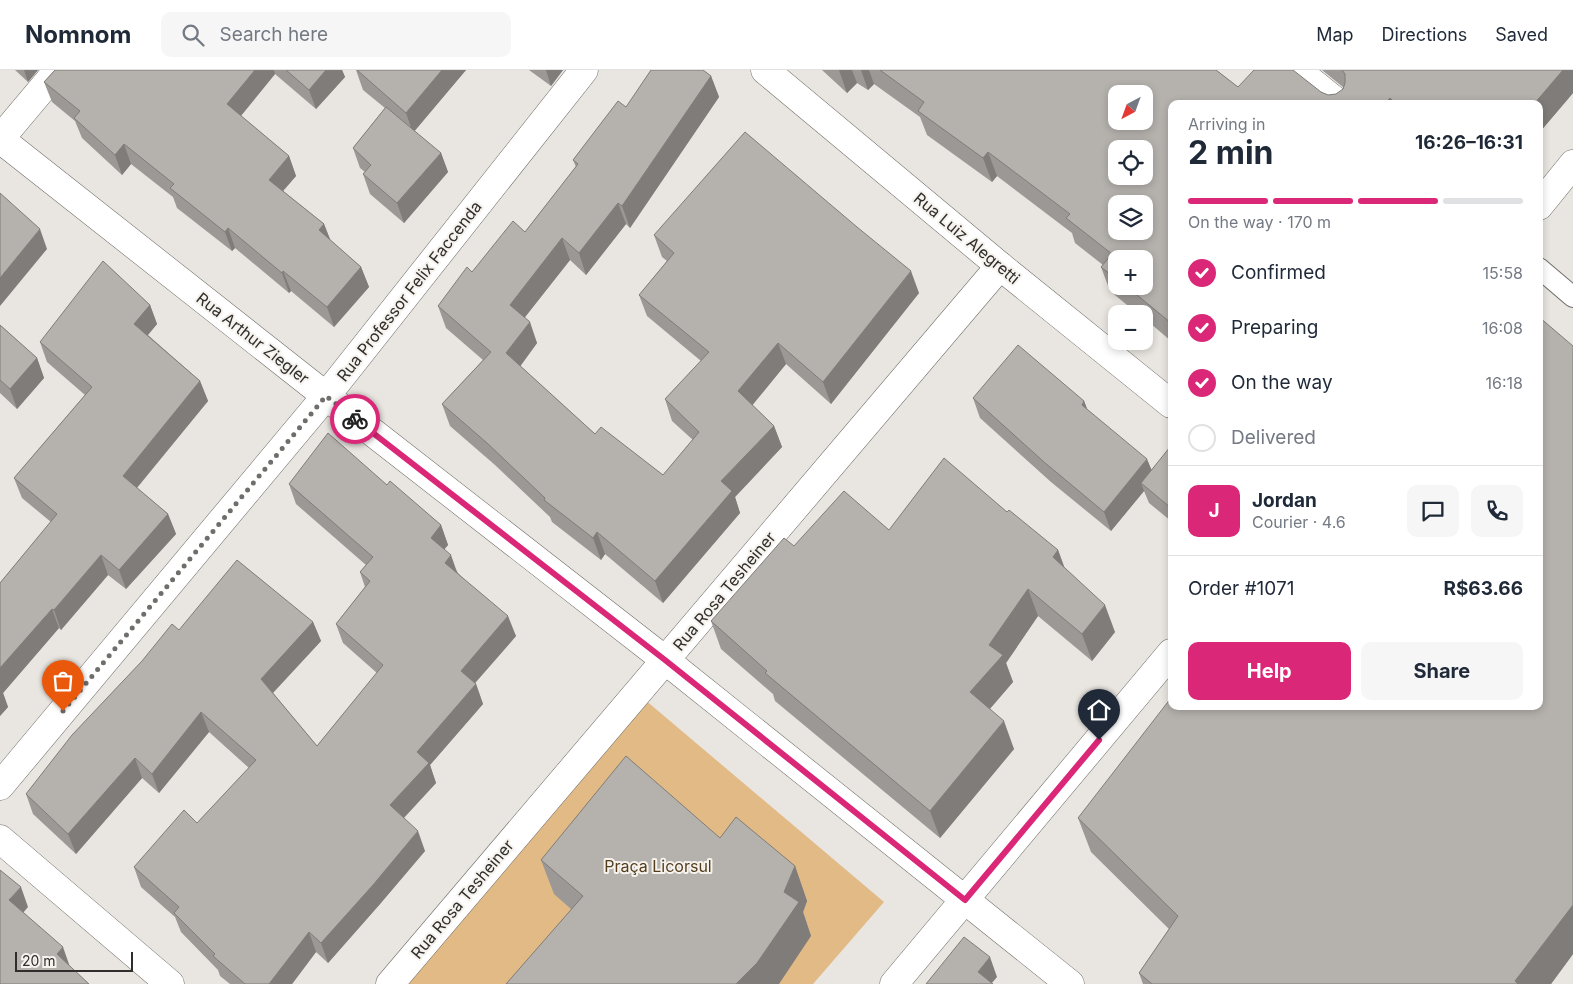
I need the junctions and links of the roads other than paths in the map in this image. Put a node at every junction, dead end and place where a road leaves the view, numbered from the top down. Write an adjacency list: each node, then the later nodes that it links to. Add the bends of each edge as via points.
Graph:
1 (58, 70): 6 (street)
2 (584, 70): 12 (street, Rua Professor Felix Faccenda)
3 (765, 70): 9 (street, Rua Luiz Alegretti)
4 (1297, 70): 5 (street)
5 (1334, 100)
6 (0, 139): 12 (street, Rua Arthur Ziegler)
7 (1573, 164): 8 (street)
8 (1543, 201)
9 (1000, 266): 13 (street, Rua Luiz Alegretti); 15 (street, Rua Rosa Tesheiner)
10 (1543, 271): 11 (lane)
11 (1573, 297)
12 (326, 396): 15 (street, Rua Arthur Ziegler); 16 (street, Rua Professor Felix Faccenda)
13 (1168, 402)
14 (1168, 657): 18 (street)
15 (665, 660): 18 (street, Rua Arthur Ziegler); 20 (street, Rua Rosa Tesheiner)
16 (0, 786)
17 (0, 839): 19 (street)
18 (965, 900): 21 (street); 22 (street, Rua Arthur Ziegler)
19 (170, 984)
20 (390, 984)
21 (894, 984)
22 (1070, 984)

